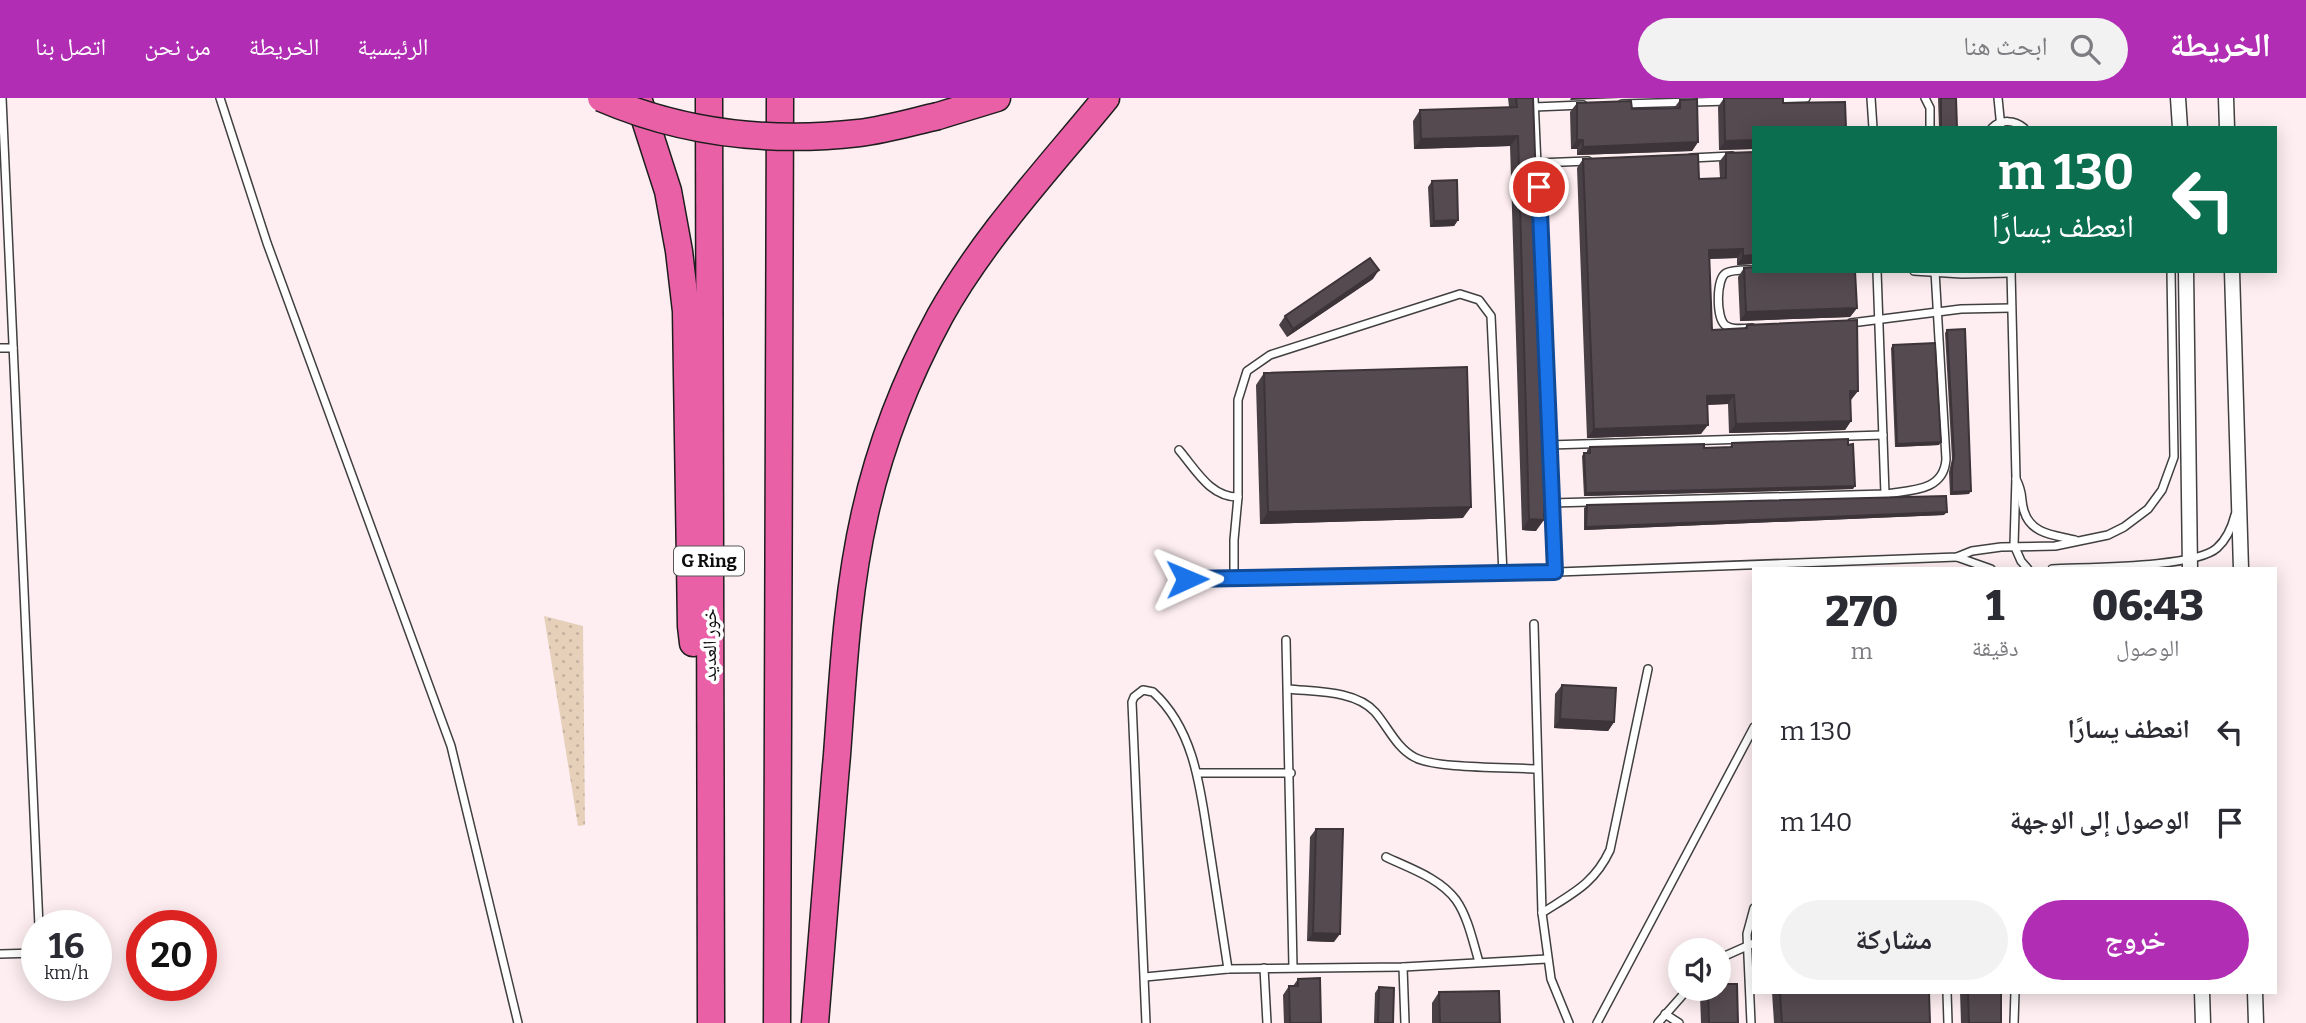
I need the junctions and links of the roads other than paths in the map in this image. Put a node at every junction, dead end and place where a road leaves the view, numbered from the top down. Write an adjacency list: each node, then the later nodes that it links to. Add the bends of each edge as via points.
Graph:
1 (2, 98): 46 (lane)
2 (220, 98): 100 (lane, via 267,243 451,746)
3 (601, 98): 7 (highway, bridge, via 692,127 754,136 813,137 938,116)
4 (638, 98): 75 (highway, via 668,191 686,311 691,626)
5 (709, 98): 75 (highway, خور العديد / G Ring)
6 (780, 98): 102 (highway)
7 (997, 98)
8 (1106, 98): 103 (highway, via 1005,221 947,305 919,358 880,461 863,524 846,636)
9 (1534, 98): 22 (lane)
10 (1800, 98): 11 (lane); 17 (lane)
11 (1806, 98)
12 (1871, 98): 24 (lane)
13 (1925, 98): 25 (lane)
14 (1998, 98): 23 (lane)
15 (2178, 98): 27 (street)
16 (2226, 98): 28 (street)
17 (1759, 100)
18 (1647, 101): 19 (lane); 20 (lane)
19 (1732, 101)
20 (1611, 104)
21 (1587, 105): 22 (lane)
22 (1534, 107): 32 (lane)
23 (2001, 125): 26 (lane)
24 (1873, 126)
25 (1930, 126)
26 (2021, 126)
27 (2180, 126)
28 (2227, 126)
29 (1742, 156): 30 (lane)
30 (1681, 158)
31 (1602, 161): 32 (lane)
32 (1538, 163): 48 (lane)
33 (1752, 270): 44 (lane, via 1723,275 1719,315 1730,328)
34 (1877, 273): 42 (lane)
35 (1935, 273): 41 (lane)
36 (2011, 273): 40 (lane)
37 (2171, 273): 55 (lane, via 2176,440 2169,474 2148,509 2124,527 2108,535)
38 (2186, 273): 58 (street)
39 (2232, 273): 53 (street)
40 (2011, 308): 41 (lane); 50 (lane)
41 (1936, 312): 42 (lane); 51 (lane, via 1943,475 1932,486)
42 (1879, 320): 43 (lane); 47 (lane)
43 (1845, 323)
44 (1763, 327)
45 (0, 348): 46 (lane)
46 (13, 348): 80 (lane)
47 (1883, 435): 48 (lane); 51 (lane)
48 (1549, 445): 54 (lane)
49 (1179, 450): 52 (lane, via 1213,491)
50 (2016, 478): 55 (lane, via 2024,510 2037,529); 56 (lane)
51 (1885, 494): 54 (lane)
52 (1238, 497): 67 (lane, via 1238,400 1247,371 1256,363 1460,294 1471,296 1491,316); 68 (lane)
53 (2239, 501): 58 (lane, via 2231,528 2216,549); 65 (street)
54 (1552, 503): 66 (lane)
55 (2076, 540): 56 (lane, via 2055,546)
56 (2014, 545): 57 (lane); 63 (lane)
57 (1956, 557): 59 (lane); 62 (lane)
58 (2190, 564): 64 (lane)
59 (1835, 565): 61 (lane)
60 (1752, 567): 66 (lane)
61 (1755, 567)
62 (1985, 567)
63 (2026, 567)
64 (2104, 567)
65 (2241, 567)
66 (1555, 572): 67 (lane)
67 (1503, 573): 68 (lane)
68 (1234, 578): 69 (lane)
69 (1187, 579)
70 (1534, 624): 76 (lane)
71 (1286, 640): 73 (lane)
72 (1648, 669): 81 (lane, via 1610,850 1588,883)
73 (1288, 689): 76 (lane, via 1362,702 1398,744 1430,764); 78 (lane)
74 (1752, 731): 108 (lane)
75 (709, 769): 101 (highway, خور العديد / G Ring)
76 (1536, 769): 81 (lane)
77 (1197, 773): 78 (lane); 92 (lane); 93 (lane, via 1187,741 1166,706 1153,692 1138,693 1132,702)
78 (1291, 773): 89 (lane)
79 (1386, 857): 88 (lane, via 1448,891 1462,913)
80 (38, 910)
81 (1542, 913): 87 (lane)
82 (1752, 913): 83 (lane, via 1748,924)
83 (1751, 944): 85 (lane); 111 (lane)
84 (21, 953): 86 (lane)
85 (1731, 953)
86 (0, 954)
87 (1547, 959): 88 (lane); 107 (lane)
88 (1479, 962): 90 (lane)
89 (1293, 967): 90 (lane); 91 (lane)
90 (1403, 967): 106 (lane)
91 (1264, 968): 92 (lane); 105 (lane)
92 (1228, 969): 93 (lane)
93 (1145, 977): 104 (lane)
94 (1947, 994): 112 (lane)
95 (2015, 994): 113 (lane)
96 (2202, 994): 114 (street)
97 (2255, 994): 115 (street)
98 (1677, 1001): 99 (lane)
99 (1665, 1014): 109 (lane); 110 (lane)
100 (518, 1023)
101 (711, 1023)
102 (778, 1023)
103 (815, 1023)
104 (1146, 1023)
105 (1267, 1023)
106 (1405, 1023)
107 (1569, 1023)
108 (1597, 1023)
109 (1658, 1023)
110 (1679, 1023)
111 (1751, 1023)
112 (1948, 1023)
113 (2014, 1023)
114 (2203, 1023)
115 (2256, 1023)

